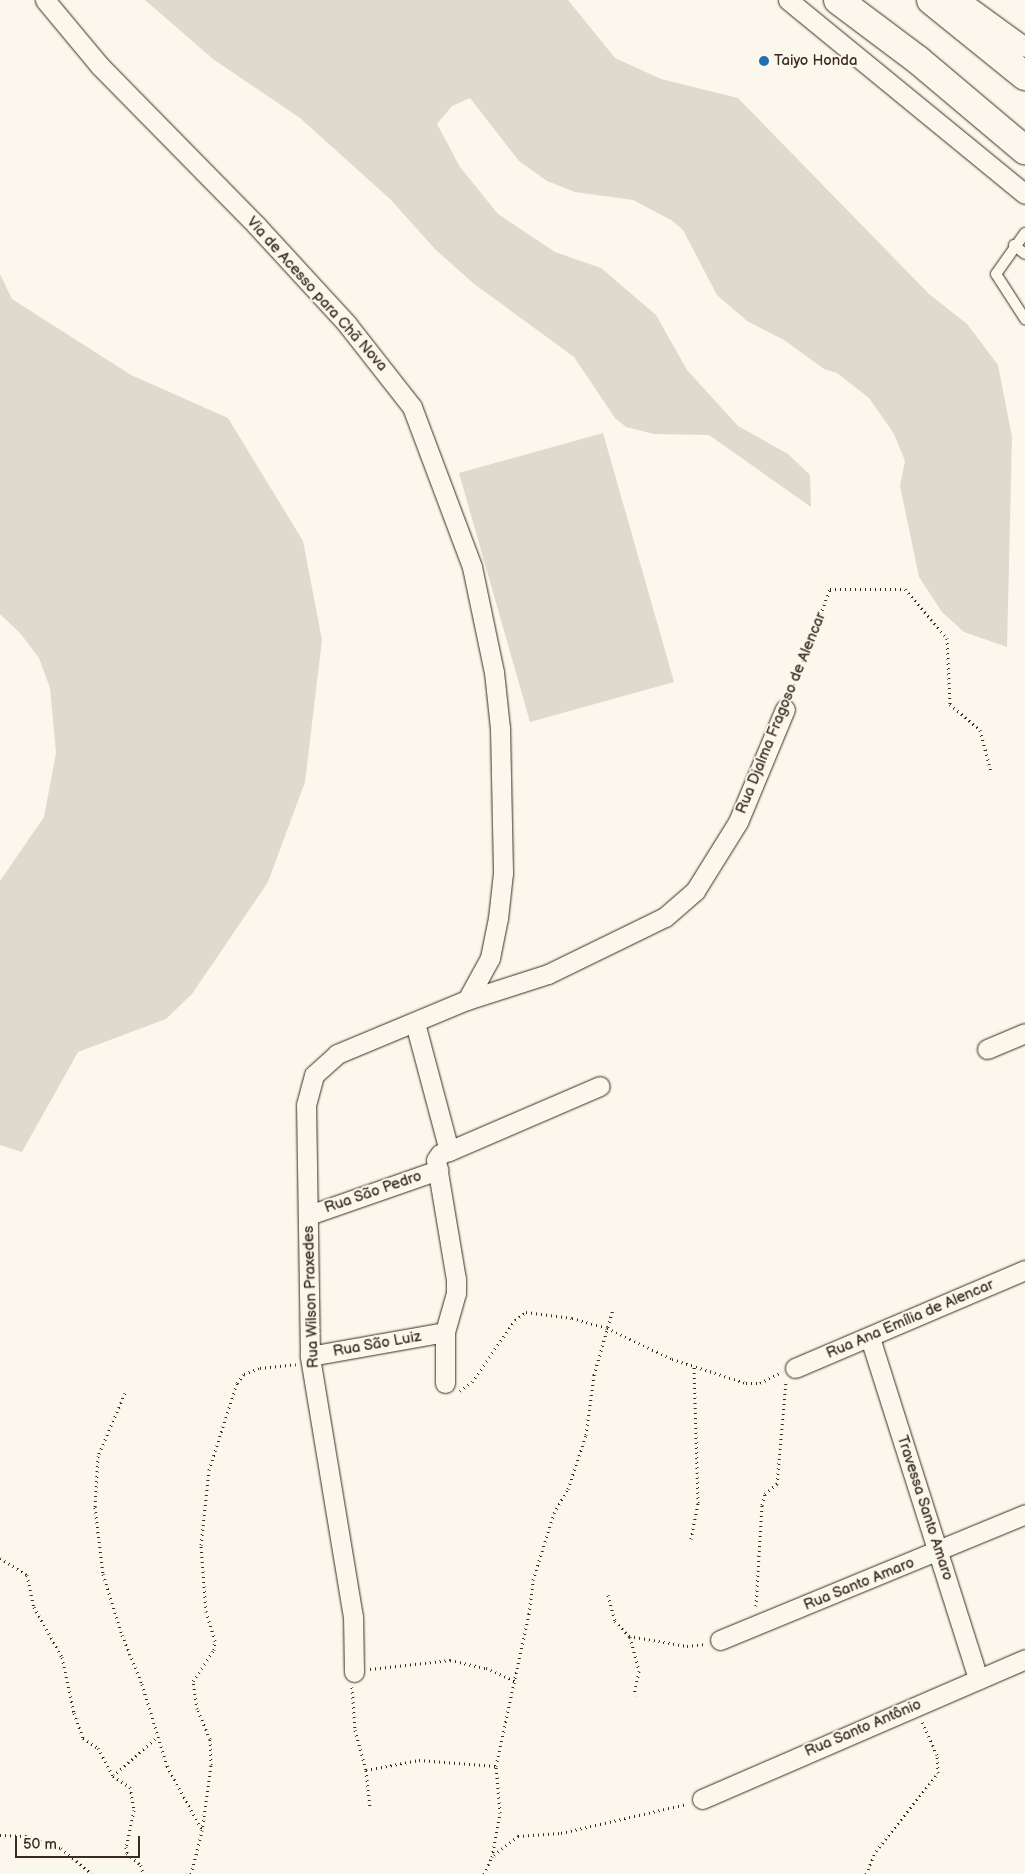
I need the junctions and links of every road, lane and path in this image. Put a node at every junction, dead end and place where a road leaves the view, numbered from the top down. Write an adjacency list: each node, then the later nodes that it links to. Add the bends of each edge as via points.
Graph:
1 (45, 0): 16 (street, Via de Acesso para Chã Nova, via 100,66 257,226 347,324 412,407 472,567 494,672 499,719 503,788 498,918 490,958)
2 (788, 0): 9 (street)
3 (838, 0): 8 (highway, via 918,60)
4 (931, 0): 5 (highway)
5 (957, 7): 6 (street); 7 (highway)
6 (1025, 47)
7 (1025, 76)
8 (1025, 150)
9 (1025, 194)
10 (1025, 233): 11 (lane)
11 (1014, 245): 12 (lane); 13 (lane, via 996,274)
12 (1025, 254)
13 (1025, 319)
14 (785, 709): 15 (path, Rua Djalma Fragoso de Alencar, via 830,589 905,589 947,638 950,704 980,730); 16 (street, Rua Djalma Fragoso de Alencar, via 738,822 694,891 682,902 649,926 548,974)
15 (991, 772)
16 (467, 1000): 17 (street, Rua Wilson Praxedes)
17 (416, 1023): 21 (street); 23 (street, Rua Wilson Praxedes, via 336,1054 314,1074 306,1105)
18 (1025, 1033): 19 (street)
19 (988, 1049)
20 (600, 1086): 21 (street)
21 (449, 1151): 22 (street, via 437,1157)
22 (438, 1170): 23 (street, Rua São Pedro); 27 (street, via 456,1279 456,1293)
23 (309, 1215): 29 (street, Rua Wilson Praxedes)
24 (1025, 1270): 28 (street, Rua Ana Emília de Alencar)
25 (613, 1308): 26 (path)
26 (607, 1328): 30 (path); 32 (path, via 572,1318 526,1312 515,1320 463,1390 447,1390); 45 (path, via 594,1376 581,1450 568,1489 554,1513 533,1580)
27 (444, 1332): 29 (street, Rua São Luiz); 32 (street)
28 (870, 1338): 31 (street, Rua Ana Emília de Alencar); 36 (street, Travessa Santo Amaro)
29 (311, 1359): 43 (street, Rua Wilson Praxedes, via 353,1617); 54 (path, via 244,1374 231,1396 209,1470 201,1545 206,1612 215,1641 214,1650 193,1681 197,1710 210,1739 211,1765)
30 (694, 1366): 31 (path, via 746,1383 760,1383); 35 (path, via 698,1503)
31 (791, 1369): 39 (path, via 777,1484 765,1494 762,1505)
32 (444, 1383)
33 (125, 1393): 48 (path, via 98,1456 95,1507 103,1574 142,1684)
34 (1025, 1514): 36 (street, Rua Santo Amaro)
35 (691, 1539)
36 (939, 1551): 39 (street, Rua Santo Amaro); 44 (street, Travessa Santo Amaro)
37 (0, 1558): 51 (path, via 27,1575 34,1607 62,1657 82,1738 98,1748)
38 (608, 1595): 40 (path, via 616,1621)
39 (755, 1627): 41 (street, Rua Santo Amaro)
40 (630, 1636): 41 (path, via 687,1646); 46 (path, via 639,1671)
41 (720, 1640)
42 (1025, 1659): 44 (street, Rua Santo Antônio)
43 (354, 1672): 45 (path, via 410,1662 450,1660 486,1668); 50 (path, via 352,1704 355,1730)
44 (978, 1679): 47 (street, Rua Santo Antônio)
45 (514, 1681): 49 (path)
46 (634, 1696)
47 (912, 1707): 52 (street, Rua Santo Antônio); 61 (path, via 931,1736 938,1755 938,1773 876,1851)
48 (156, 1737): 51 (path); 54 (path, via 176,1784)
49 (496, 1766): 50 (path, via 419,1760); 56 (path, via 500,1813)
50 (366, 1770): 53 (path)
51 (113, 1776): 58 (path, via 130,1787 134,1816 126,1847 127,1853 141,1865)
52 (702, 1799): 56 (path, via 570,1831 518,1836)
53 (370, 1807)
54 (202, 1831): 59 (path)
55 (0, 1835): 57 (path, via 26,1836 60,1848)
56 (492, 1857): 60 (path)
57 (92, 1874)
58 (143, 1874)
59 (191, 1874)
60 (484, 1874)
61 (866, 1874)

